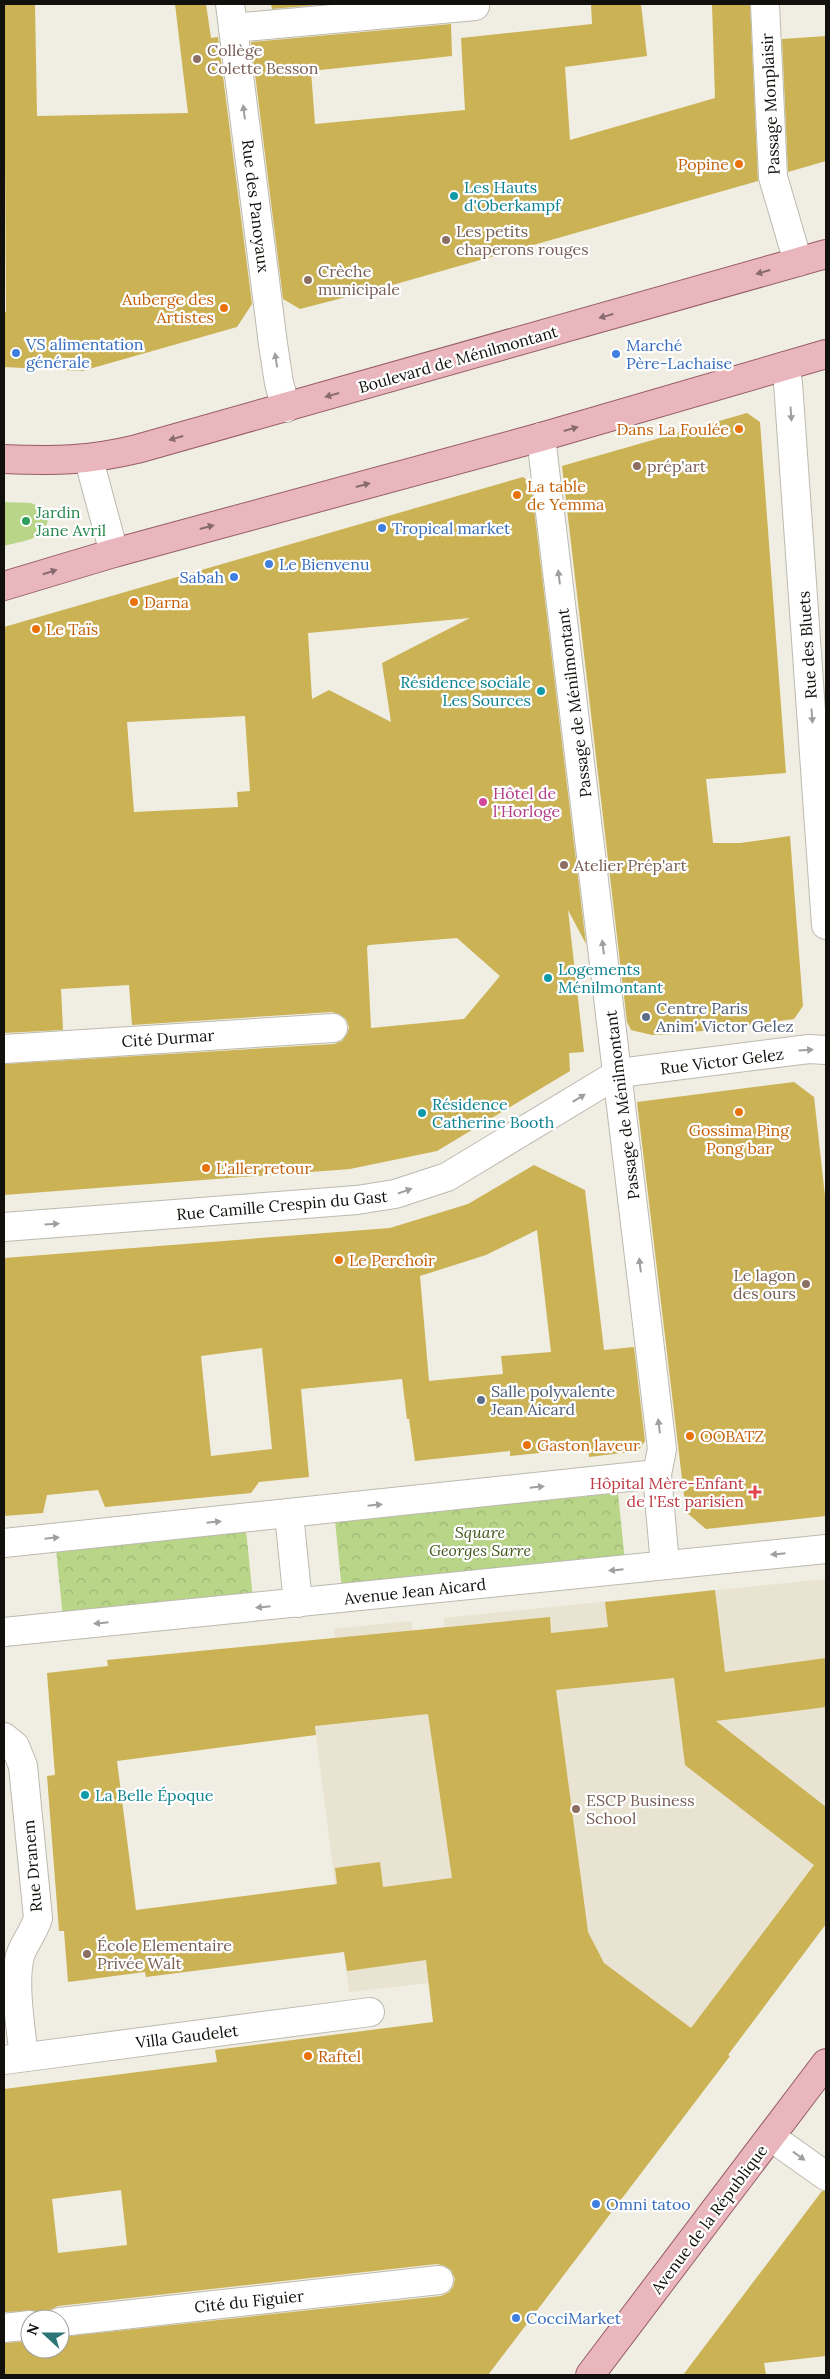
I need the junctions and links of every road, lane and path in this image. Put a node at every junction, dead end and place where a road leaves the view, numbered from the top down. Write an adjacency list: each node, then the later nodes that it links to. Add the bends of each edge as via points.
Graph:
1 (764, 4): 5 (street, Passage Monplaisir, via 773,177)
2 (475, 6): 3 (street)
3 (231, 16): 8 (street, Rue des Panoyaux, one-way to 3, via 273,344)
4 (826, 254): 5 (main road, Boulevard de Ménilmontant)
5 (798, 262): 8 (main road, Boulevard de Ménilmontant, one-way to 8)
6 (826, 354): 7 (main road)
7 (785, 366): 9 (main road, one-way to 7); 14 (street, Rue des Bluets, one-way to 14)
8 (286, 408): 11 (main road, Boulevard de Ménilmontant, one-way to 11)
9 (541, 437): 12 (main road, one-way to 9); 18 (street, Passage de Ménilmontant, one-way to 9)
10 (4, 458): 11 (main road, Boulevard de Ménilmontant, via 59,462)
11 (89, 460): 12 (street)
12 (114, 553): 13 (main road, one-way to 12)
13 (4, 586)
14 (826, 925)
15 (333, 1028): 16 (street, Cité Durmar)
16 (4, 1049)
17 (826, 1050): 18 (street, Rue Victor Gelez, one-way to 17)
18 (619, 1073): 19 (street, Rue Camille Crespin du Gast, one-way to 18, via 357,1200 395,1194 447,1177); 20 (street, Passage de Ménilmontant, one-way to 18, via 662,1449)
19 (4, 1228)
20 (657, 1474): 21 (street, one-way to 20); 24 (street, Passage de Ménilmontant)
21 (289, 1514): 22 (street, one-way to 21); 25 (street)
22 (4, 1543)
23 (826, 1549): 24 (street, Avenue Jean Aicard, one-way to 24)
24 (665, 1565): 25 (street, Avenue Jean Aicard, one-way to 25)
25 (298, 1603): 26 (street, Avenue Jean Aicard, one-way to 26)
26 (4, 1632)
27 (4, 1737): 29 (street, Rue Dranem, via 15,1746 23,1766 38,1918 20,1955)
28 (370, 2012): 29 (street, Villa Gaudelet)
29 (14, 2058)
30 (826, 2063): 31 (main road, Avenue de la République)
31 (771, 2138): 32 (street, one-way to 32); 37 (main road, Avenue de la République)
32 (826, 2176)
33 (439, 2280): 34 (street, Cité du Figuier)
34 (70, 2321)
35 (20, 2326): 36 (street)
36 (4, 2328)
37 (590, 2375)

